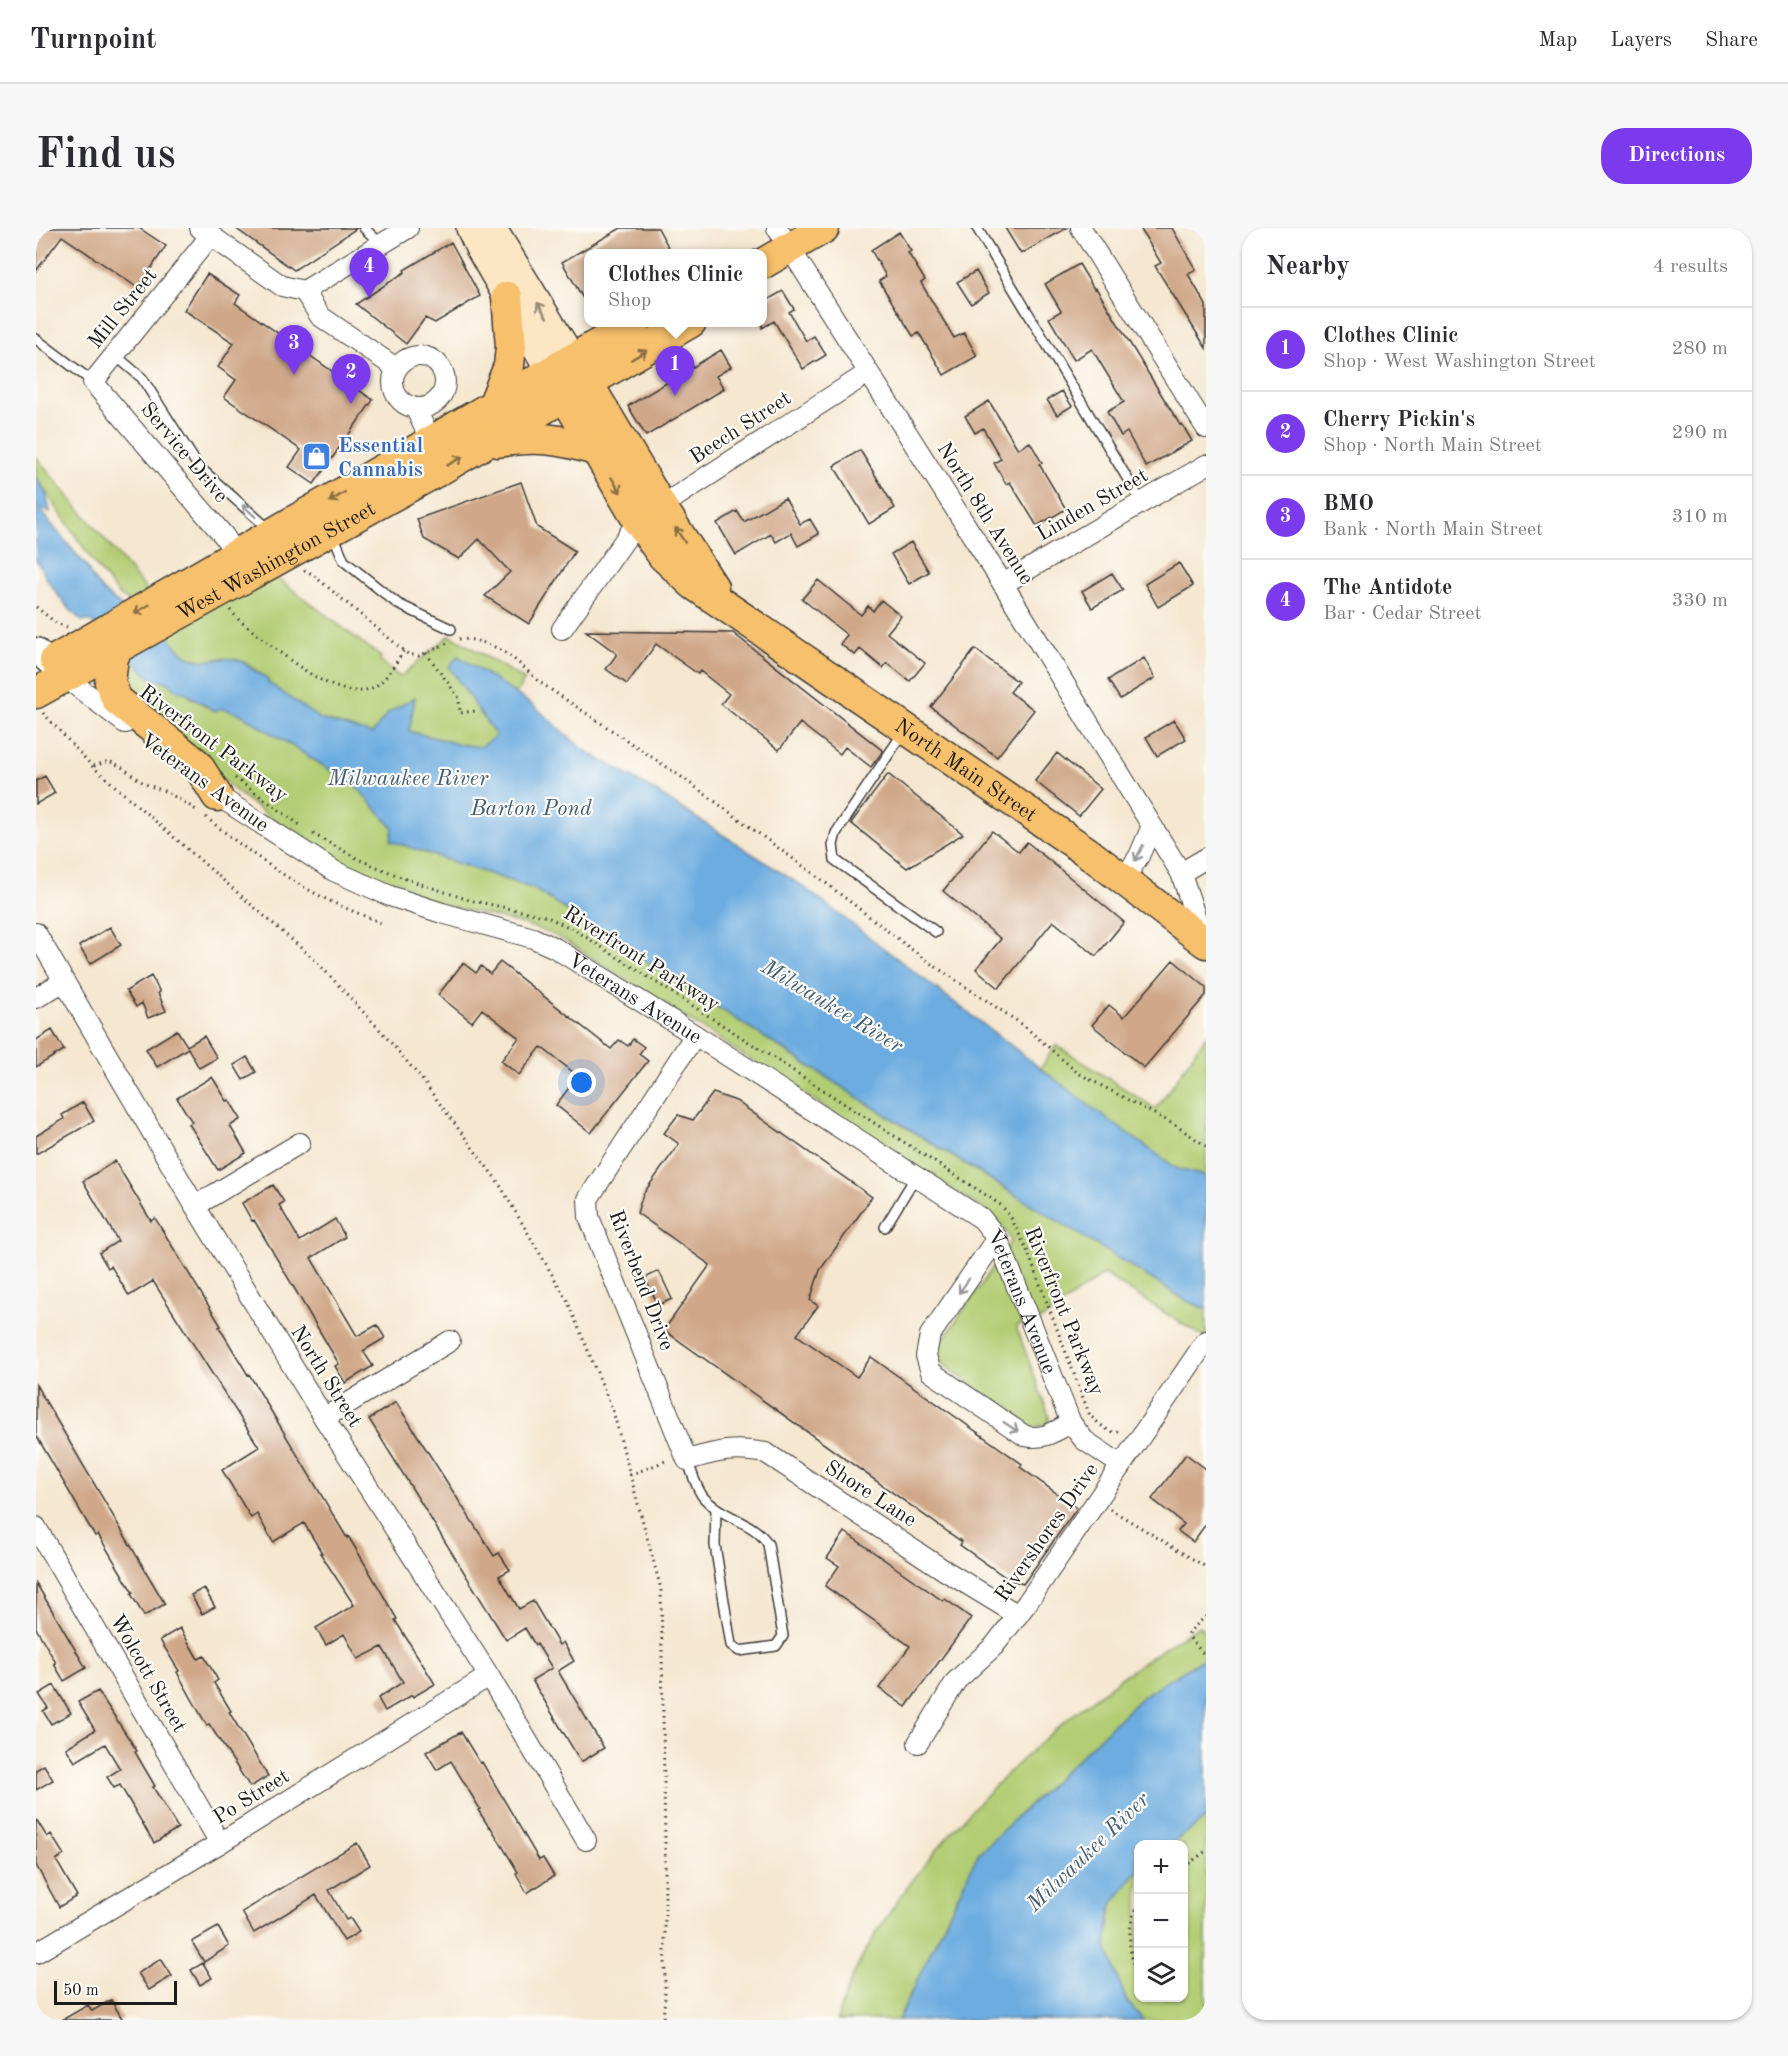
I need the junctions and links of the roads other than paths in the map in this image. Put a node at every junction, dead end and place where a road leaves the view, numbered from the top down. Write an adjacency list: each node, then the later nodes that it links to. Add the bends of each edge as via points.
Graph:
1 (364, 228): 10 (lane)
2 (408, 228): 10 (street)
3 (470, 228): 13 (main road)
4 (489, 228): 20 (main road, one-way to 4, via 496,234)
5 (824, 228): 9 (main road)
6 (977, 228): 29 (lane)
7 (1081, 228): 24 (street)
8 (206, 232): 12 (street, via 282,286); 17 (street, Mill Street)
9 (783, 238): 11 (main road); 19 (street, North 8th Avenue)
10 (381, 244): 12 (street)
11 (767, 258)
12 (304, 291): 18 (street, via 320,316)
13 (507, 297): 20 (main road); 22 (main road, via 509,366)
14 (630, 327): 20 (main road, West Washington Street)
15 (680, 327): 20 (main road, West Washington Street, one-way to 15)
16 (36, 339): 21 (lane)
17 (115, 355): 21 (street, Mill Street); 32 (lane, one-way to 17, via 198,466 142,378)
18 (396, 368): 23 (street, via 394,391 404,404); 23 (street, via 418,356 427,356 441,367 446,383 444,392 433,405)
19 (868, 373): 30 (street, Beech Street); 34 (street, North 8th Avenue)
20 (570, 379): 22 (main road, West Washington Street); 26 (main road, West Washington Street); 27 (main road, North Main Street); 30 (main road, North Main Street)
21 (93, 382): 33 (street, Service Drive, via 224,536)
22 (493, 406): 25 (main road, West Washington Street)
23 (416, 408): 25 (street)
24 (1206, 428)
25 (431, 442): 32 (main road, West Washington Street, one-way to 32)
26 (485, 444): 27 (main road, via 545,438); 31 (main road, West Washington Street, one-way to 26)
27 (595, 450): 30 (main road, North Main Street, one-way to 30)
28 (1206, 465): 29 (street, Linden Street)
29 (1142, 503): 34 (street, Linden Street)
30 (649, 514): 36 (street); 40 (main road, North Main Street, via 722,602)
31 (331, 530): 32 (main road, West Washington Street); 35 (lane, via 344,561 398,604)
32 (286, 547): 33 (main road, West Washington Street)
33 (242, 565): 37 (main road, West Washington Street, via 205,596)
34 (1003, 584): 42 (street, North 8th Avenue)
35 (451, 628)
36 (562, 630)
37 (103, 648): 38 (main road, West Washington Street); 41 (main road, via 117,700)
38 (47, 665): 39 (main road, West Washington Street); 41 (street, Veterans Avenue)
39 (36, 693)
40 (906, 729): 45 (main road, North Main Street); 46 (lane, via 836,833 832,845 836,860)
41 (223, 785): 51 (street, Veterans Avenue, via 334,870 390,896 555,948)
42 (1152, 826): 44 (street, North 8th Avenue); 45 (street, one-way to 45)
43 (1206, 858): 44 (street)
44 (1181, 873): 48 (street, North 8th Avenue)
45 (1124, 879): 48 (main road, North Main Street)
46 (936, 932)
47 (36, 933): 49 (street, North Street)
48 (1205, 942)
49 (64, 981): 50 (street); 54 (street, North Street)
50 (36, 998)
51 (695, 1035): 53 (street, Veterans Avenue); 61 (street, Riverbend Drive, via 588,1199 589,1217)
52 (300, 1143): 54 (street)
53 (916, 1176): 55 (lane); 56 (street, Veterans Avenue, via 982,1219)
54 (195, 1206): 59 (street, North Street)
55 (885, 1227)
56 (998, 1238): 60 (street, Veterans Avenue); 60 (street, one-way to 60, via 930,1335 926,1356 932,1372 1025,1436 1044,1437)
57 (450, 1341): 59 (street)
58 (1206, 1341): 62 (street, Rivershores Drive)
59 (324, 1418): 66 (street, North Street)
60 (1071, 1423): 62 (street, Veterans Avenue, via 1084,1440)
61 (687, 1460): 63 (lane, via 703,1497); 65 (street, Shore Lane, via 722,1450 766,1453)
62 (1121, 1465): 65 (street, Rivershores Drive)
63 (716, 1508): 63 (lane, via 762,1534 768,1544 783,1636 776,1646 739,1651 731,1645 715,1545)
64 (36, 1527): 69 (street, Wolcott Street)
65 (1018, 1615): 67 (street, Rivershores Drive, via 994,1646 956,1681)
66 (489, 1676): 68 (street, North Street); 69 (street, Po Street)
67 (918, 1743)
68 (586, 1840)
69 (220, 1843): 70 (street, Po Street)
70 (36, 1953)

